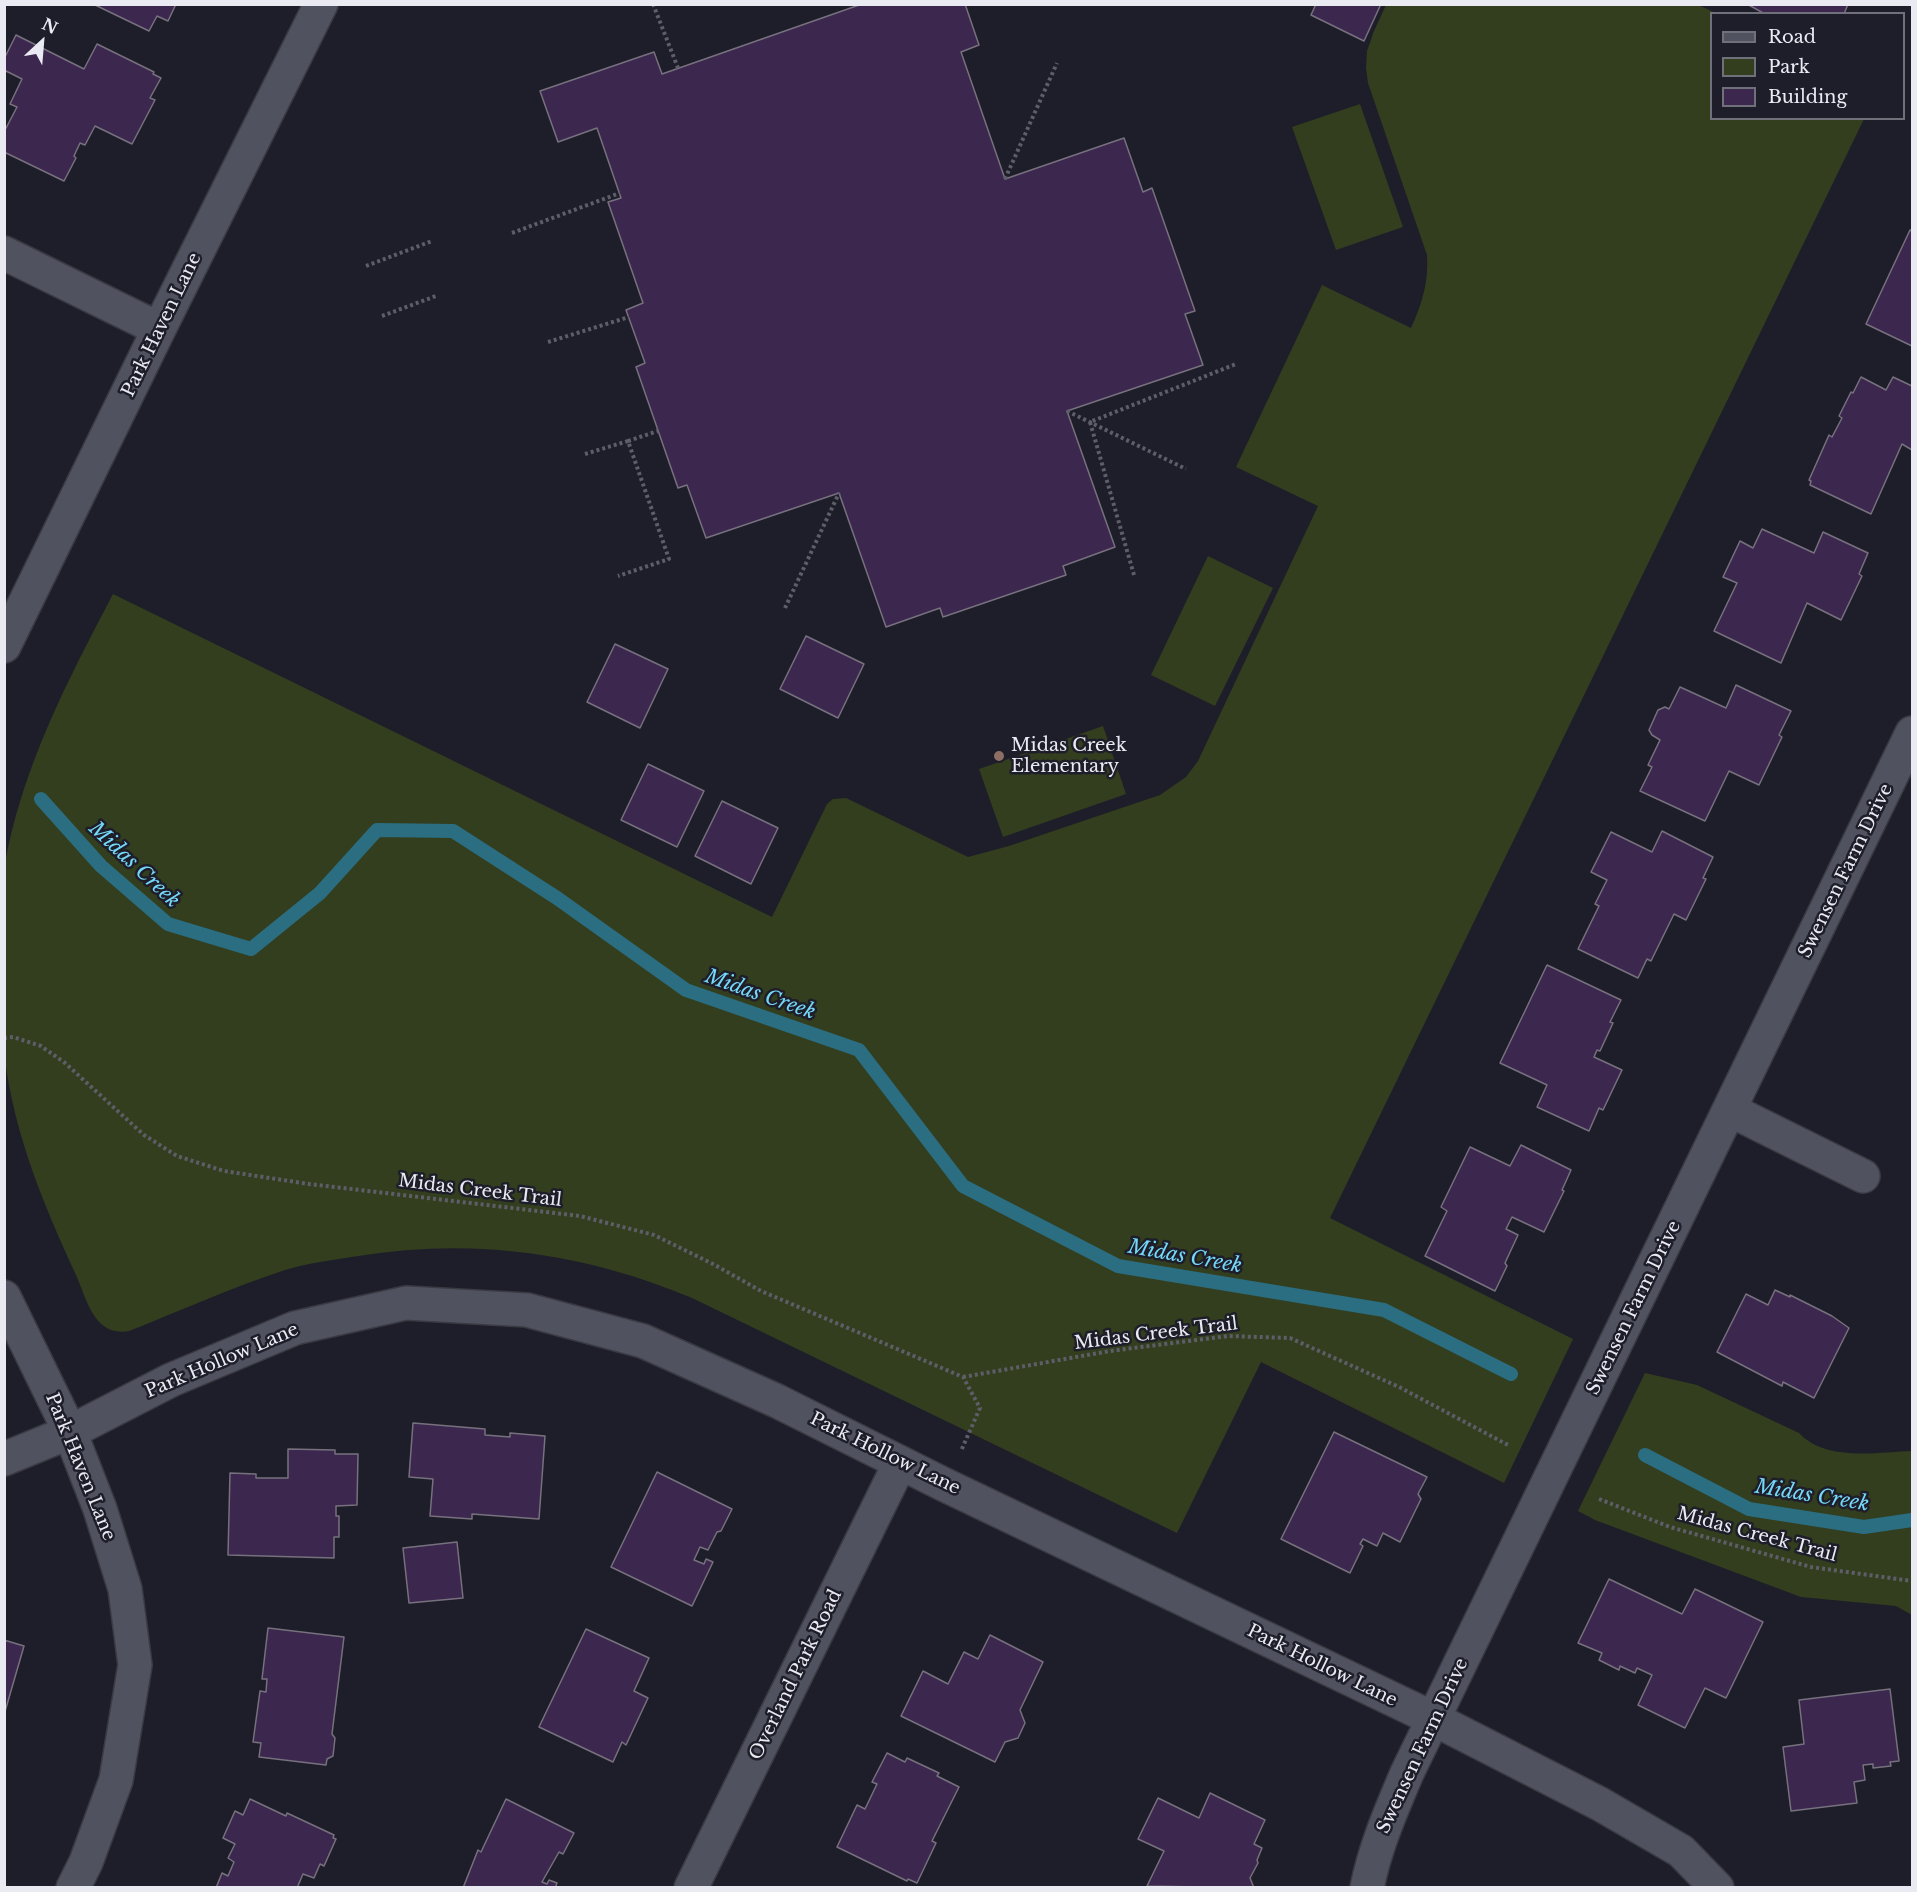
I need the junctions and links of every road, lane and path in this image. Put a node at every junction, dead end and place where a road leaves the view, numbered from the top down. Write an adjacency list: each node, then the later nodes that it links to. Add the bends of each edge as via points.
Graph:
1 (321, 4): 14 (street, Park Haven Lane)
2 (653, 4): 4 (path)
3 (1057, 63): 5 (path)
4 (678, 68)
5 (1005, 179)
6 (620, 193): 7 (path)
7 (512, 233)
8 (432, 241): 10 (path)
9 (4, 254): 14 (street)
10 (366, 266)
11 (436, 296): 12 (path)
12 (382, 316)
13 (629, 317): 15 (path)
14 (159, 329): 27 (street, Park Haven Lane)
15 (548, 342)
16 (1236, 364): 18 (path)
17 (1067, 411): 18 (path)
18 (1090, 422): 22 (path); 24 (path)
19 (658, 431): 20 (path)
20 (628, 441): 21 (path); 25 (path, via 669,559)
21 (585, 454)
22 (1186, 469)
23 (839, 493): 26 (path)
24 (1134, 575)
25 (618, 576)
26 (785, 608)
27 (4, 645)
28 (1912, 733): 30 (street, Swensen Farm Drive)
29 (4, 1038): 33 (path, Midas Creek Trail, via 41,1046 144,1135 177,1156 224,1171 580,1216 654,1235 761,1291)
30 (1730, 1110): 31 (street); 41 (street, Swensen Farm Drive)
31 (1863, 1176)
32 (4, 1297): 34 (street, Park Haven Lane)
33 (963, 1377): 35 (path, Midas Creek Trail, via 1110,1351 1228,1336 1290,1338 1400,1387); 36 (path, via 980,1408)
34 (69, 1431): 37 (street, Park Hollow Lane); 38 (street, Park Hollow Lane, via 171,1380 295,1328 406,1303 526,1310 643,1341 777,1401); 42 (street, Park Haven Lane, via 100,1509 125,1589 135,1665 116,1780)
35 (1508, 1445)
36 (959, 1454)
37 (4, 1459)
38 (900, 1463): 41 (street, Park Hollow Lane); 43 (street, Overland Park Road)
39 (1599, 1499): 40 (path, Midas Creek Trail, via 1670,1527 1811,1567)
40 (1912, 1581)
41 (1434, 1719): 44 (street, Swensen Farm Drive, via 1388,1817); 45 (street, Park Hollow Lane, via 1600,1804 1680,1851)
42 (73, 1887)
43 (691, 1887)
44 (1367, 1887)
45 (1717, 1887)

